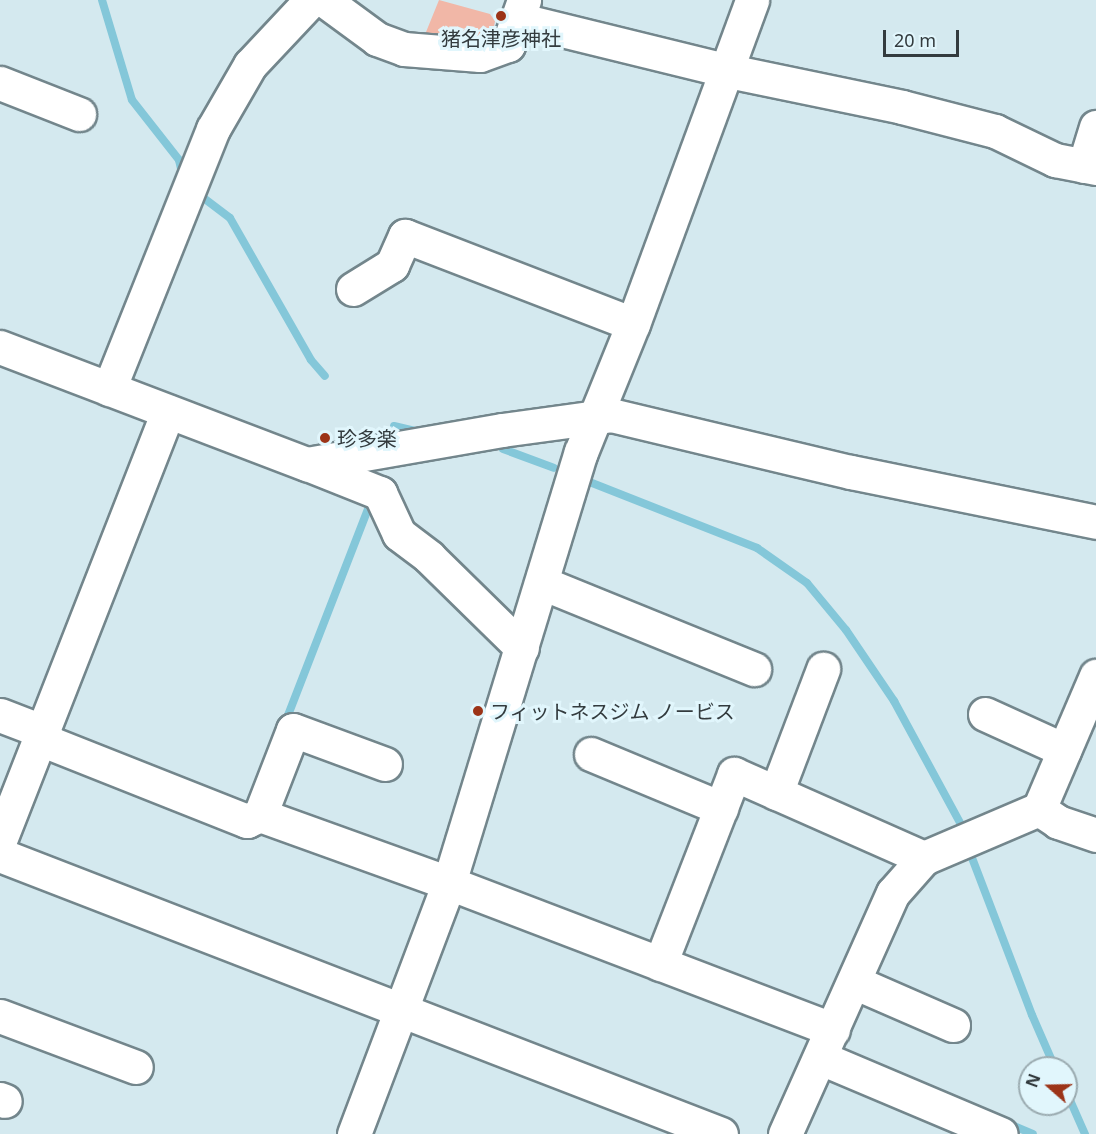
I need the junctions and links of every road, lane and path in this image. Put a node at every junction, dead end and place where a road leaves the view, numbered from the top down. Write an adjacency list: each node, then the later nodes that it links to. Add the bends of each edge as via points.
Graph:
1 (310, 0): 13 (street, via 250,64 213,129)
2 (324, 0): 4 (street, via 377,39 404,49 480,55 508,45)
3 (752, 0): 5 (street)
4 (520, 10): 5 (street)
5 (724, 70): 9 (street, via 995,130 1054,160); 11 (street)
6 (0, 82): 7 (street)
7 (79, 114)
8 (1096, 127): 9 (street)
9 (1090, 167)
10 (353, 289): 11 (street, via 392,265 405,236)
11 (633, 324): 15 (street)
12 (0, 347): 13 (street)
13 (109, 389): 14 (street)
14 (168, 412): 16 (street); 25 (street)
15 (597, 415): 16 (street); 17 (street); 18 (street, via 581,452)
16 (307, 464): 19 (street, via 380,494 399,534 429,557)
17 (1096, 522)
18 (542, 583): 19 (street); 20 (street)
19 (522, 648): 37 (street)
20 (754, 669)
21 (823, 669): 29 (street)
22 (1096, 676): 26 (street)
23 (985, 714): 26 (street)
24 (0, 715): 25 (street)
25 (42, 731): 32 (street, via 50,743 247,821); 34 (street)
26 (1064, 750): 31 (street)
27 (591, 754): 30 (street)
28 (385, 764): 32 (street, via 293,730)
29 (776, 793): 30 (street, via 734,774); 36 (street)
30 (721, 808): 38 (street)
31 (1039, 809): 33 (street, via 1058,822); 36 (street)
32 (260, 816): 37 (street)
33 (1096, 834)
34 (0, 840)
35 (0, 855): 40 (street)
36 (924, 858): 39 (street, via 893,893)
37 (449, 883): 38 (street); 40 (street)
38 (660, 964): 43 (street)
39 (854, 982): 42 (street); 43 (street)
40 (402, 1011): 45 (street); 46 (street)
41 (0, 1016): 44 (street)
42 (952, 1025)
43 (827, 1044): 47 (street); 48 (street)
44 (136, 1067)
45 (354, 1134)
46 (720, 1134)
47 (785, 1134)
48 (1001, 1134)

